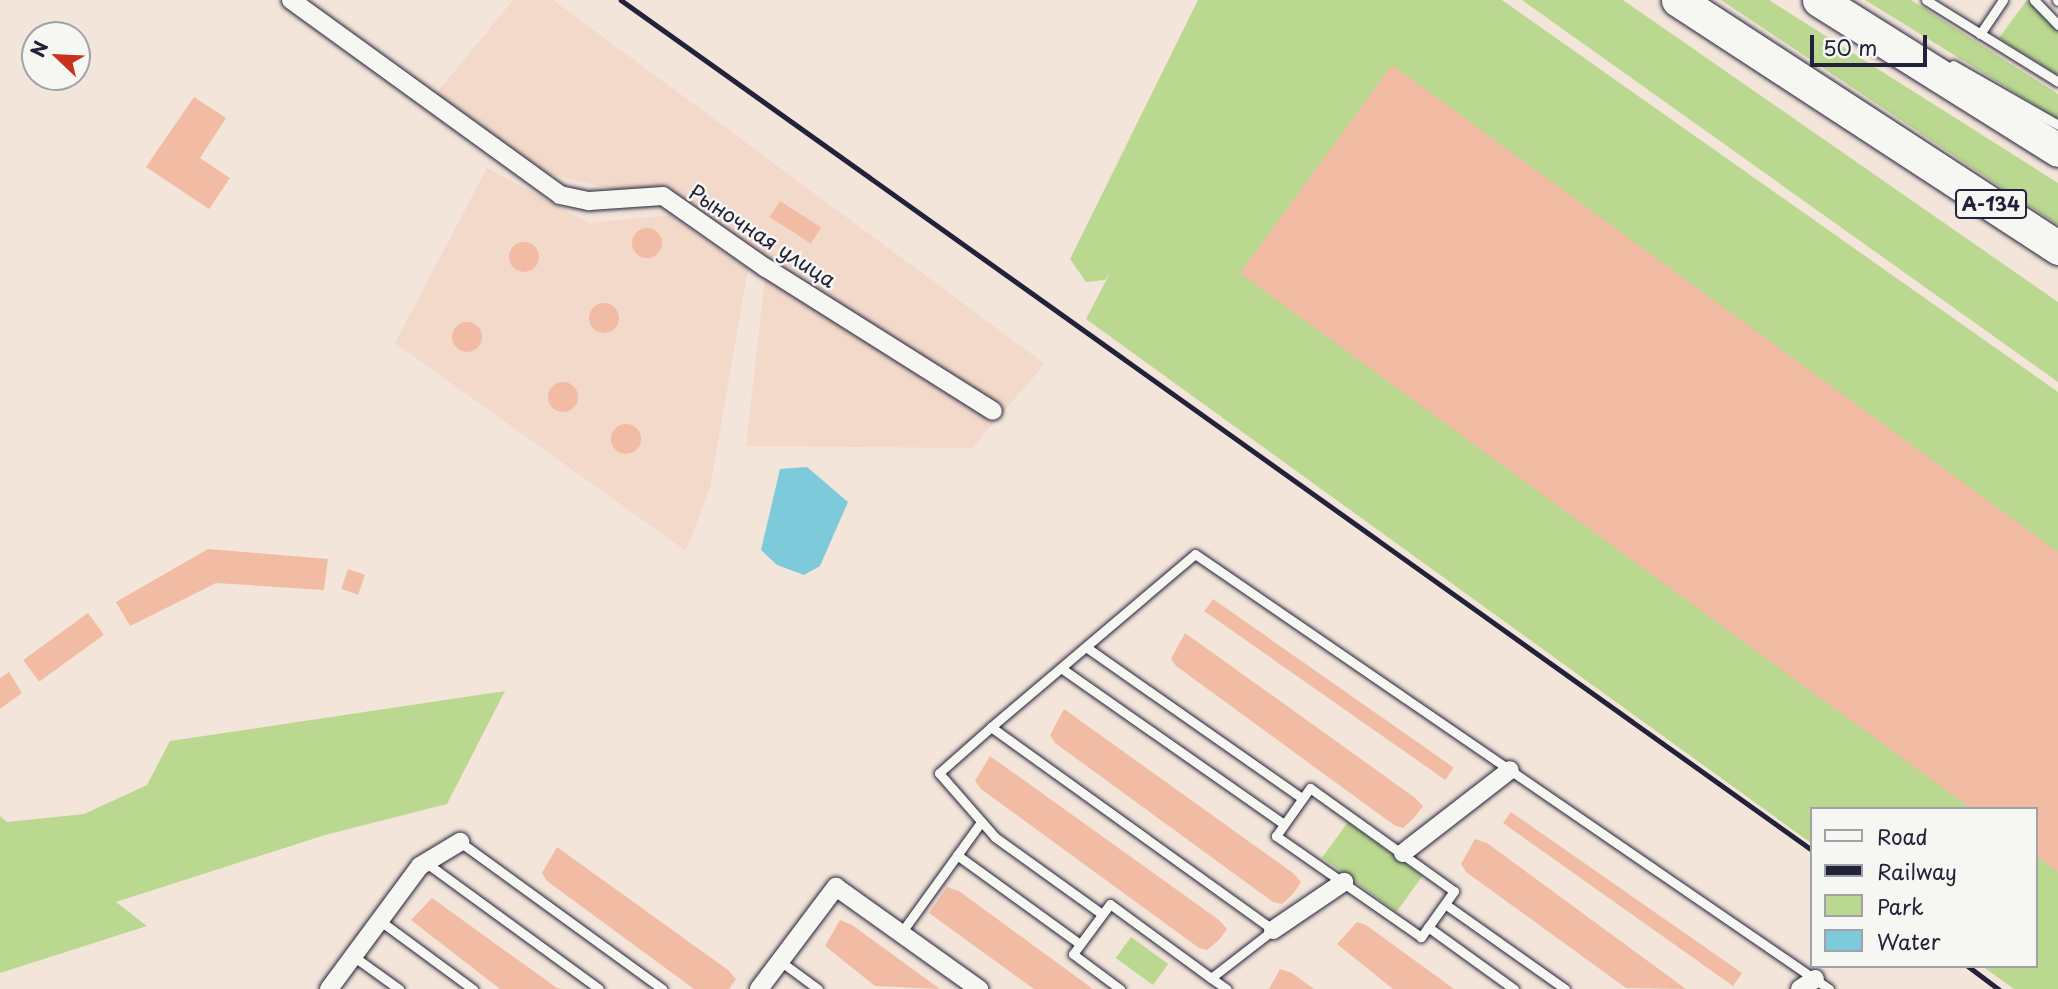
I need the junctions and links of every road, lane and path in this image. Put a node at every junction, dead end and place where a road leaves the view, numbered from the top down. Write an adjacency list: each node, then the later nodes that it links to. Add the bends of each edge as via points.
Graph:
1 (291, 0): 14 (street, Рыночная улица, via 560,195 589,201 663,195 766,268)
2 (1678, 0): 13 (highway, А-134)
3 (1819, 0): 12 (highway)
4 (1926, 0): 8 (lane)
5 (2003, 0): 8 (lane)
6 (2034, 0): 7 (lane)
7 (2058, 25)
8 (1980, 34): 10 (lane)
9 (1946, 61): 11 (lane)
10 (2058, 82)
11 (2058, 124)
12 (2058, 150)
13 (2058, 248)
14 (993, 411)
15 (1086, 647): 16 (lane); 18 (lane, via 1195,554); 19 (lane)
16 (1061, 668): 17 (lane); 21 (lane)
17 (991, 727): 20 (lane, via 939,773); 31 (lane)
18 (1510, 770): 23 (street); 37 (lane)
19 (1302, 798): 21 (lane); 23 (lane, via 1310,788)
20 (981, 822): 24 (lane); 28 (lane)
21 (1284, 824): 26 (lane, via 1276,836)
22 (460, 842): 25 (street); 42 (lane)
23 (1403, 853): 27 (lane, via 1454,891)
24 (957, 855): 32 (lane); 33 (lane)
25 (425, 862): 29 (street); 41 (lane)
26 (1344, 882): 30 (lane, via 1421,937); 31 (street)
27 (1445, 904): 30 (lane); 49 (lane)
28 (1102, 914): 33 (lane); 36 (lane, via 1110,904)
29 (379, 920): 34 (street); 40 (lane)
30 (1428, 927): 48 (lane)
31 (1273, 930): 36 (lane)
32 (901, 933): 35 (street, via 836,887); 45 (street)
33 (1080, 944): 46 (lane, via 1073,954)
34 (353, 956): 38 (street); 39 (lane)
35 (780, 961): 43 (street); 44 (lane)
36 (1211, 978): 47 (lane)
37 (1815, 986)
38 (328, 989)
39 (399, 989)
40 (472, 989)
41 (599, 989)
42 (662, 989)
43 (760, 989)
44 (818, 989)
45 (979, 989)
46 (1120, 989)
47 (1227, 989)
48 (1514, 989)
49 (1565, 989)

